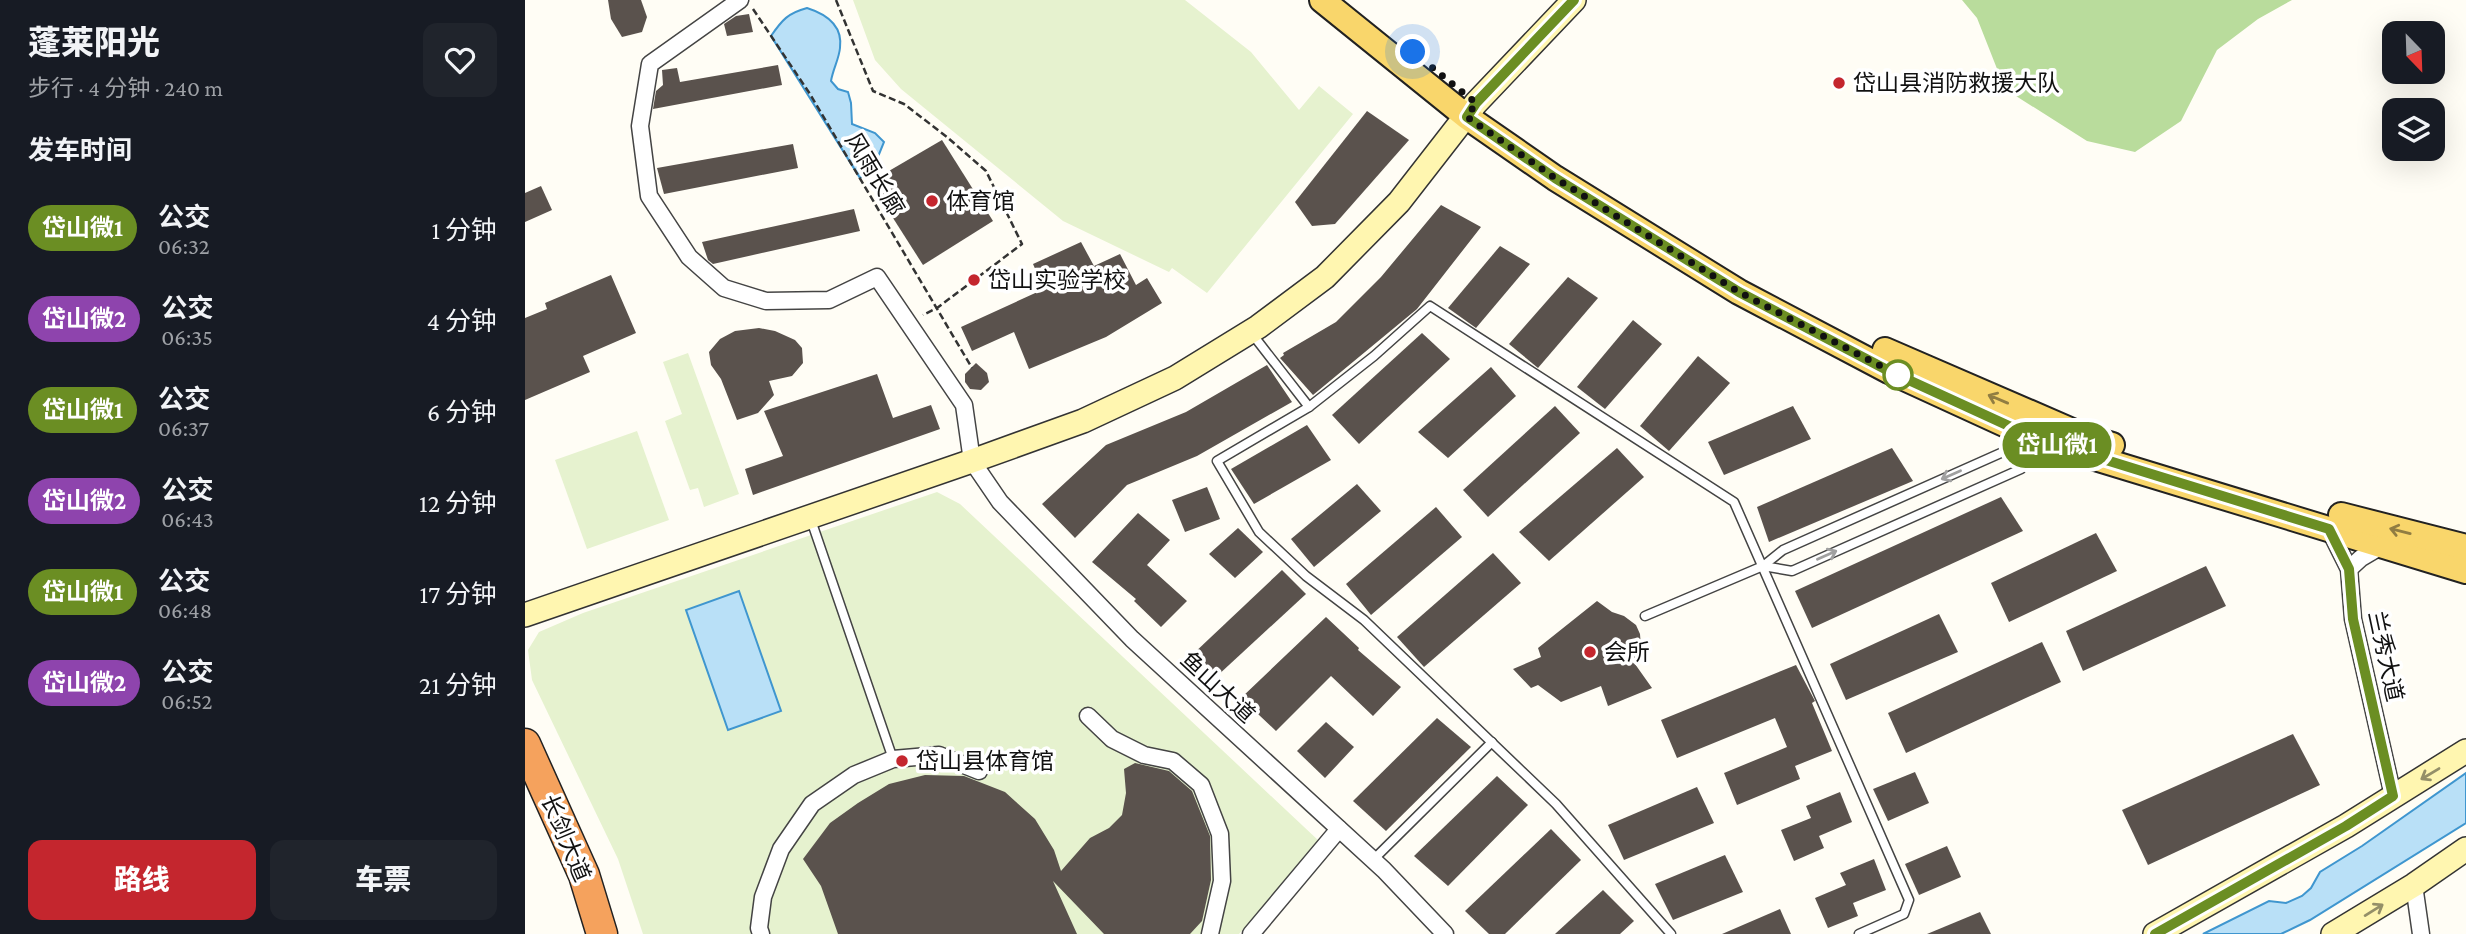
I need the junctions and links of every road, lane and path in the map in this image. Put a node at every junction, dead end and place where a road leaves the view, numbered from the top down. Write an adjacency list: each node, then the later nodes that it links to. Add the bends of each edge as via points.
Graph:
1 (740, 0): 13 (street, via 650,64 640,127 649,196 689,257 724,288 766,301 829,300 877,277 964,405)
2 (747, 0): 8 (path, 风雨长廊, via 810,94)
3 (836, 0): 8 (path, via 873,91 904,104 986,171 1022,244)
4 (1322, 0): 7 (main road)
5 (1349, 0): 7 (main road)
6 (1574, 0): 7 (street)
7 (1472, 110): 9 (street, via 1399,202 1325,277); 12 (main road, via 1555,178 1739,292 1889,371); 17 (main road, one-way to 7, via 2361,521 2086,437 1897,356 1747,278)
8 (937, 308): 10 (path, 风雨长廊)
9 (1251, 332): 11 (lane); 13 (street, via 1175,377 1083,421)
10 (972, 368)
11 (1309, 407): 18 (lane, via 1430,306 1734,502); 24 (lane, via 1217,461 1259,532 1306,576 1364,620)
12 (2035, 438): 15 (main road); 18 (lane, one-way to 18, via 1783,550); 18 (lane, one-way to 12, via 1792,571 2021,469)
13 (972, 461): 14 (street); 31 (street, 鱼山大道, via 1000,502 1132,639)
14 (810, 518): 21 (street); 27 (lane)
15 (2329, 529): 16 (main road); 19 (street, 兰秀大道)
16 (2383, 545): 19 (street); 20 (main road)
17 (2466, 547)
18 (1763, 566): 22 (lane); 35 (lane, via 1909,900 1904,914)
19 (2349, 569): 30 (street, 兰秀大道, via 2353,619)
20 (2466, 571)
21 (525, 615)
22 (1645, 616)
23 (1088, 716): 39 (street, via 1112,739 1144,755 1173,761 1201,785 1220,834 1222,881)
24 (1492, 742): 33 (lane); 42 (lane, via 1556,804)
25 (525, 744): 37 (highway, 长剑大道, via 584,875)
26 (2466, 751): 30 (street, one-way to 30)
27 (893, 759): 28 (street, via 939,755); 38 (street, via 854,775 812,804 781,849 763,897)
28 (979, 771)
29 (525, 786): 36 (highway, 长剑大道, via 569,884)
30 (2393, 796): 44 (street)
31 (1339, 829): 33 (street, 鱼山大道); 40 (street)
32 (2466, 849): 34 (street)
33 (1373, 860): 41 (street, 鱼山大道)
34 (2414, 886): 45 (street, one-way to 34); 46 (street)
35 (1872, 931): 43 (lane)
36 (585, 934)
37 (602, 934)
38 (761, 934)
39 (1210, 934)
40 (1251, 934)
41 (1445, 934)
42 (1671, 934)
43 (1859, 934)
44 (2155, 934)
45 (2333, 934)
46 (2421, 934)

